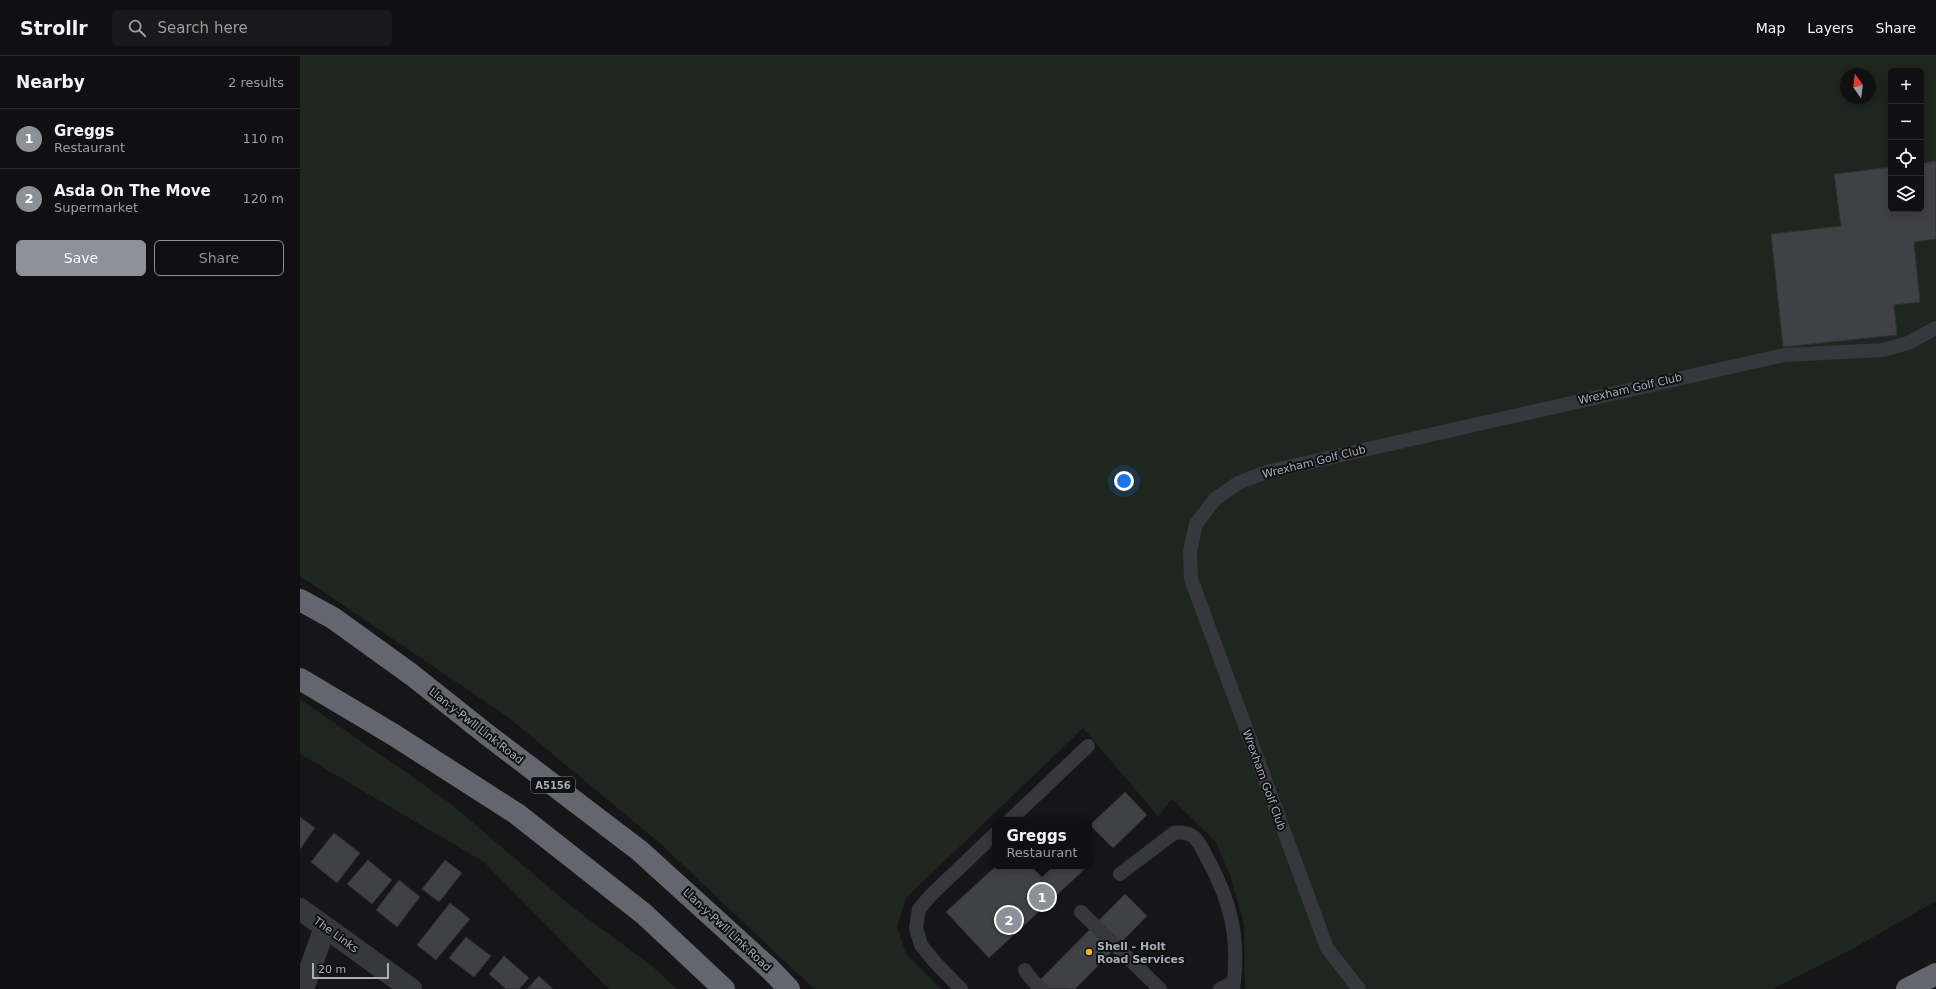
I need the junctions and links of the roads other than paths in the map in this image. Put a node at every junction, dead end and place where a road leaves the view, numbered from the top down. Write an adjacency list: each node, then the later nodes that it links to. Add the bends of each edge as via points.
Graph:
1 (1936, 328): 22 (lane, Wrexham Golf Club, via 1908,343 1883,350 1768,358 1266,472 1238,482 1215,499 1196,524 1190,552 1191,579 1327,948)
2 (300, 600): 17 (highway, Llan-y-Pwll Link Road / A5156, via 333,618 412,675 485,734 640,851)
3 (300, 678): 16 (highway, via 517,814 644,914)
4 (1088, 746): 5 (lane)
5 (1013, 817)
6 (992, 837): 18 (lane, via 931,895 919,910 916,928 921,945)
7 (1120, 874): 13 (lane, via 1174,833 1192,835 1220,880 1227,899 1234,939)
8 (300, 909): 10 (street, The Links)
9 (1081, 912): 20 (lane)
10 (325, 927): 14 (street); 15 (street, The Links)
11 (1025, 970): 19 (lane)
12 (1936, 974): 23 (highway)
13 (1234, 985): 21 (lane)
14 (303, 989)
15 (411, 989)
16 (724, 989)
17 (789, 989)
18 (961, 989)
19 (1041, 989)
20 (1160, 989)
21 (1220, 989)
22 (1359, 989)
23 (1907, 989)

